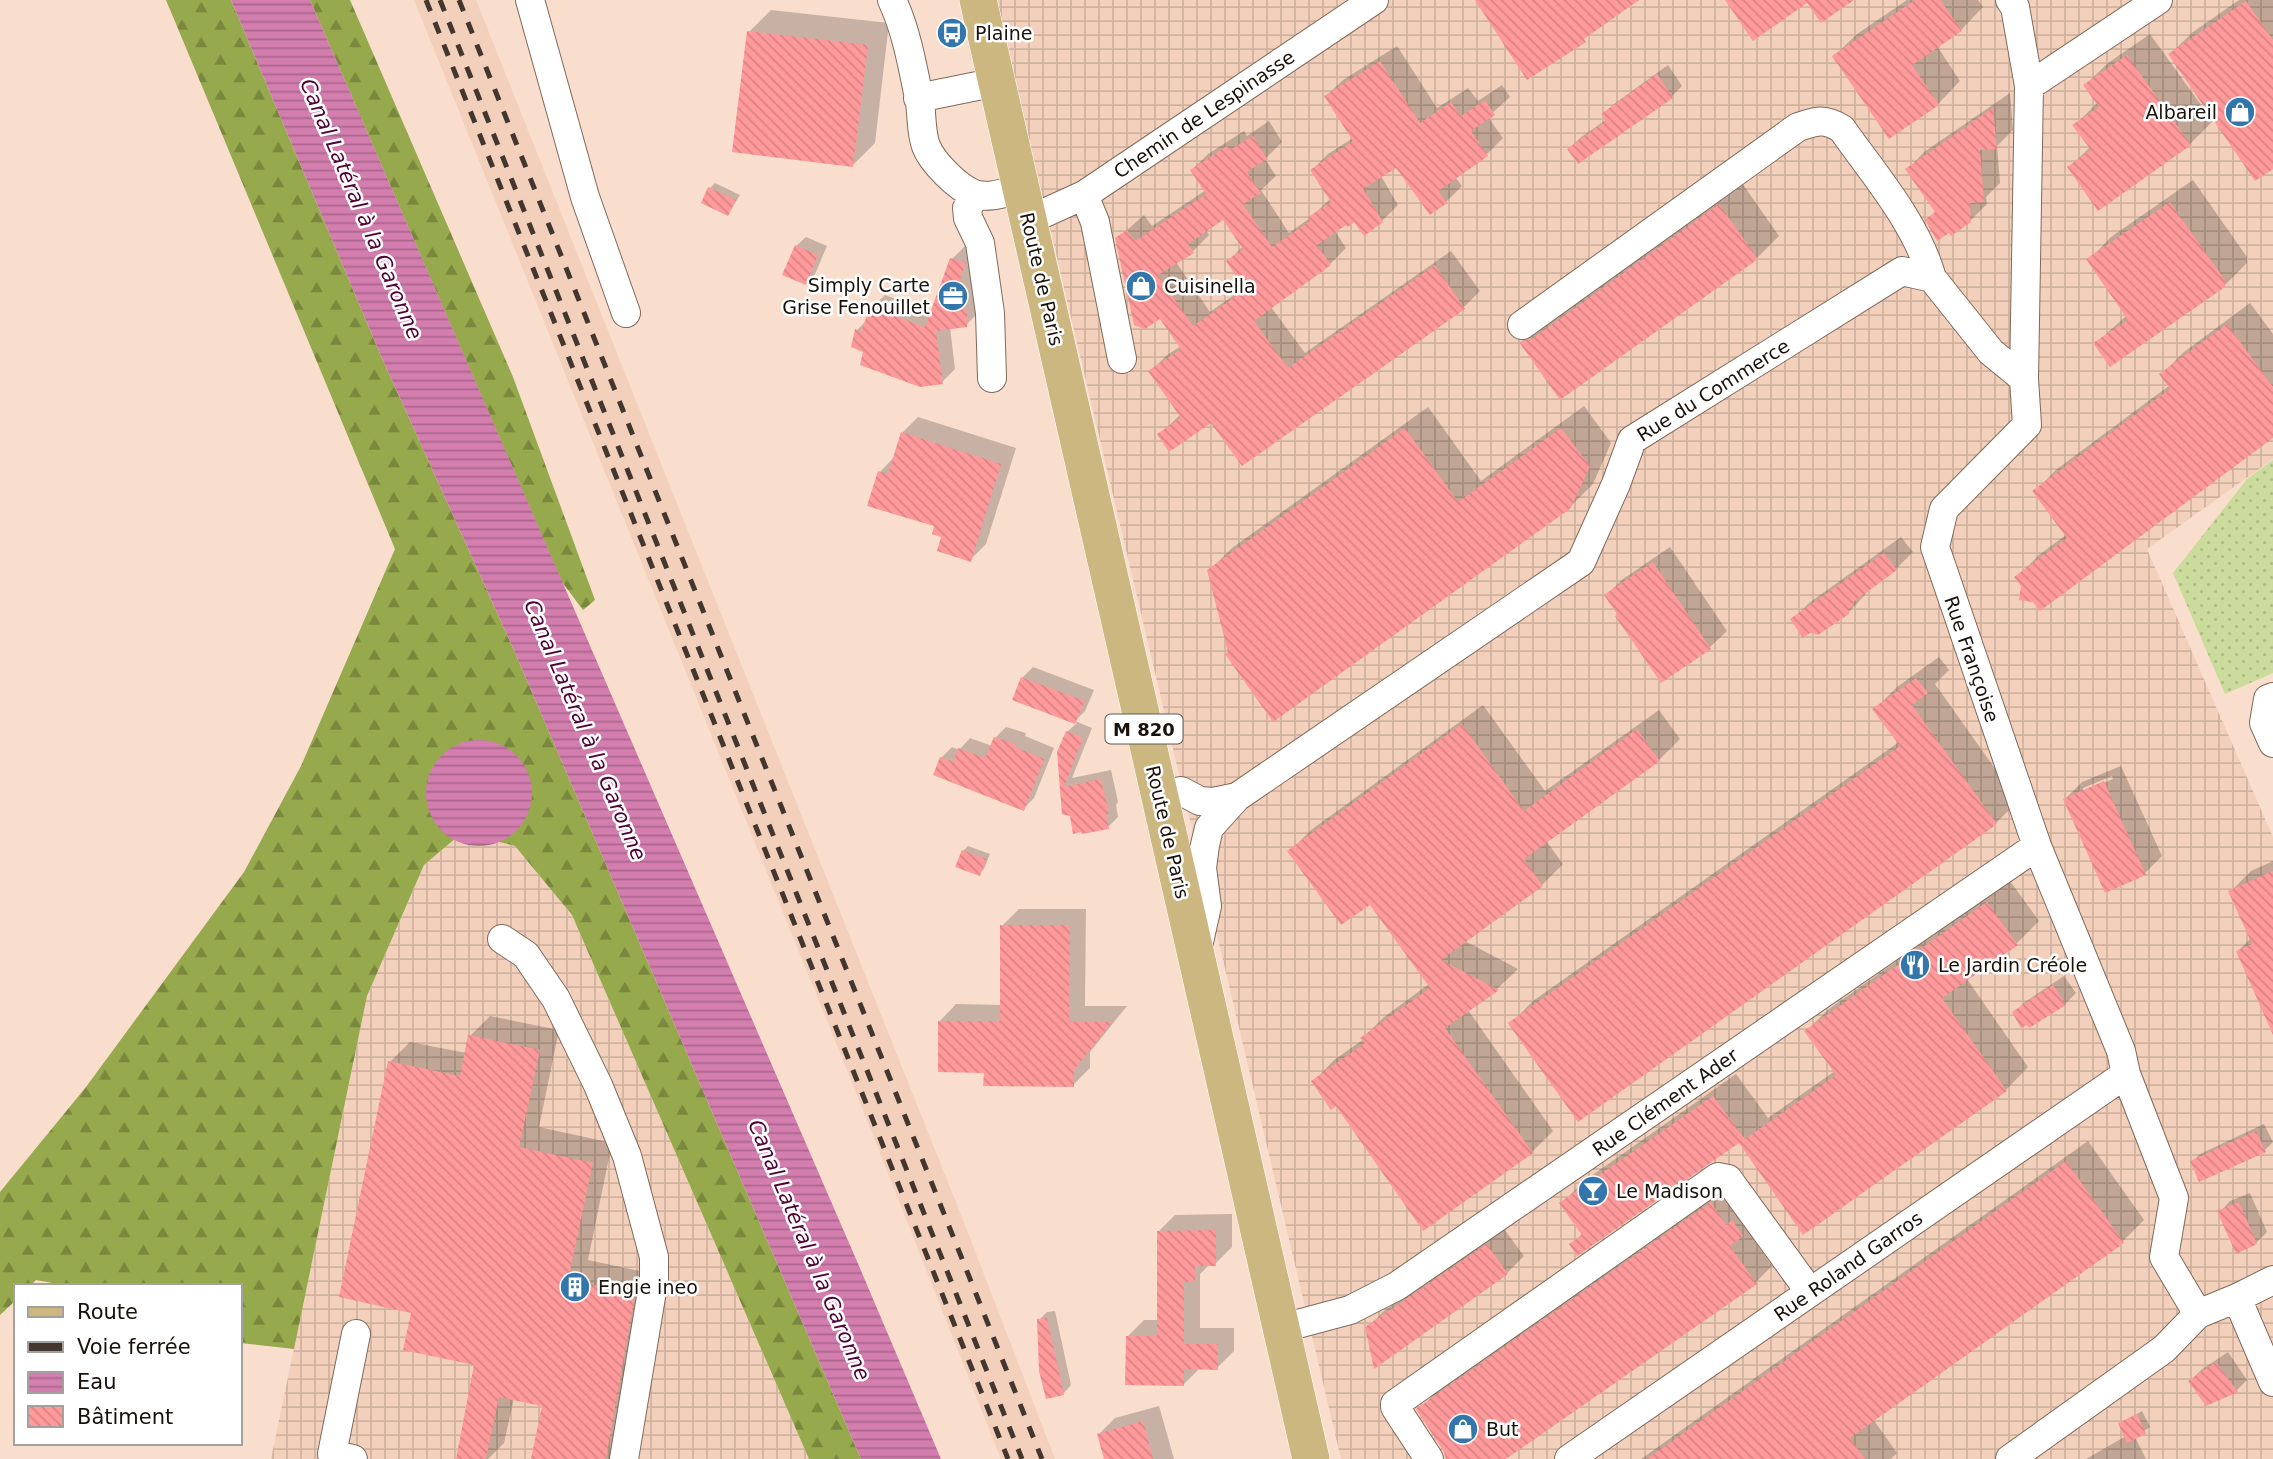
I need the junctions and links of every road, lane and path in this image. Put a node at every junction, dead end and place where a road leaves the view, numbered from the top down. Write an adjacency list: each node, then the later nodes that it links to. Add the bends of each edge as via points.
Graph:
1 (530, 0): 14 (street, via 585,197)
2 (892, 0): 9 (street, via 902,20)
3 (978, 0): 7 (main road, Route de Paris / M 820)
4 (1374, 0): 11 (street, Chemin de Lespinasse)
5 (2010, 0): 8 (street, Rue Françoise)
6 (2158, 0): 8 (street)
7 (997, 82): 9 (street); 12 (main road, Route de Paris / M 820)
8 (2029, 86): 18 (street, Rue Françoise)
9 (918, 98): 10 (street, via 925,144 934,162)
10 (975, 195): 12 (street, Chemin de Lespinasse); 17 (street, via 967,208 980,243 990,313)
11 (1084, 195): 12 (street, Chemin de Lespinasse); 16 (street, via 1096,222)
12 (1025, 204): 21 (main road, Route de Paris / M 820)
13 (1932, 278): 15 (street, via 1914,231 1842,128 1816,121 1798,127); 18 (street, via 1991,352); 22 (street, Rue du Commerce, via 1902,271 1632,440 1581,562)
14 (626, 313)
15 (1522, 325)
16 (1122, 359)
17 (992, 378)
18 (2024, 379): 23 (street, Rue Françoise, via 2027,425 1944,509 1935,547)
19 (2273, 697): 20 (street, via 2268,699 2264,723)
20 (2273, 743)
21 (1159, 795): 22 (street, Rue du Commerce, via 1181,791 1213,802); 25 (main road, Route de Paris / M 820)
22 (1237, 797): 25 (street, Rue du Commerce, via 1209,828 1202,868 1207,906)
23 (2037, 846): 26 (street, Rue Françoise); 31 (street, Rue Clément Ader, via 1397,1286 1350,1310)
24 (502, 939): 36 (street, via 526,955 556,999 598,1086 627,1156 654,1257)
25 (1196, 958): 31 (main road, Route de Paris / M 820)
26 (2126, 1073): 28 (street, Rue Roland Garros); 30 (street, Rue Françoise, via 2174,1198 2164,1257)
27 (2273, 1280): 29 (street)
28 (1810, 1292): 34 (street, via 1728,1179 1718,1177 1395,1404); 38 (street, Rue Roland Garros)
29 (2238, 1298): 30 (street); 33 (street)
30 (2198, 1314): 39 (street, via 2164,1349)
31 (1279, 1329): 37 (main road, Route de Paris / M 820)
32 (356, 1334): 35 (street)
33 (2273, 1382)
34 (1418, 1455)
35 (338, 1457)
36 (624, 1459)
37 (1311, 1459)
38 (1569, 1459)
39 (2010, 1459)

